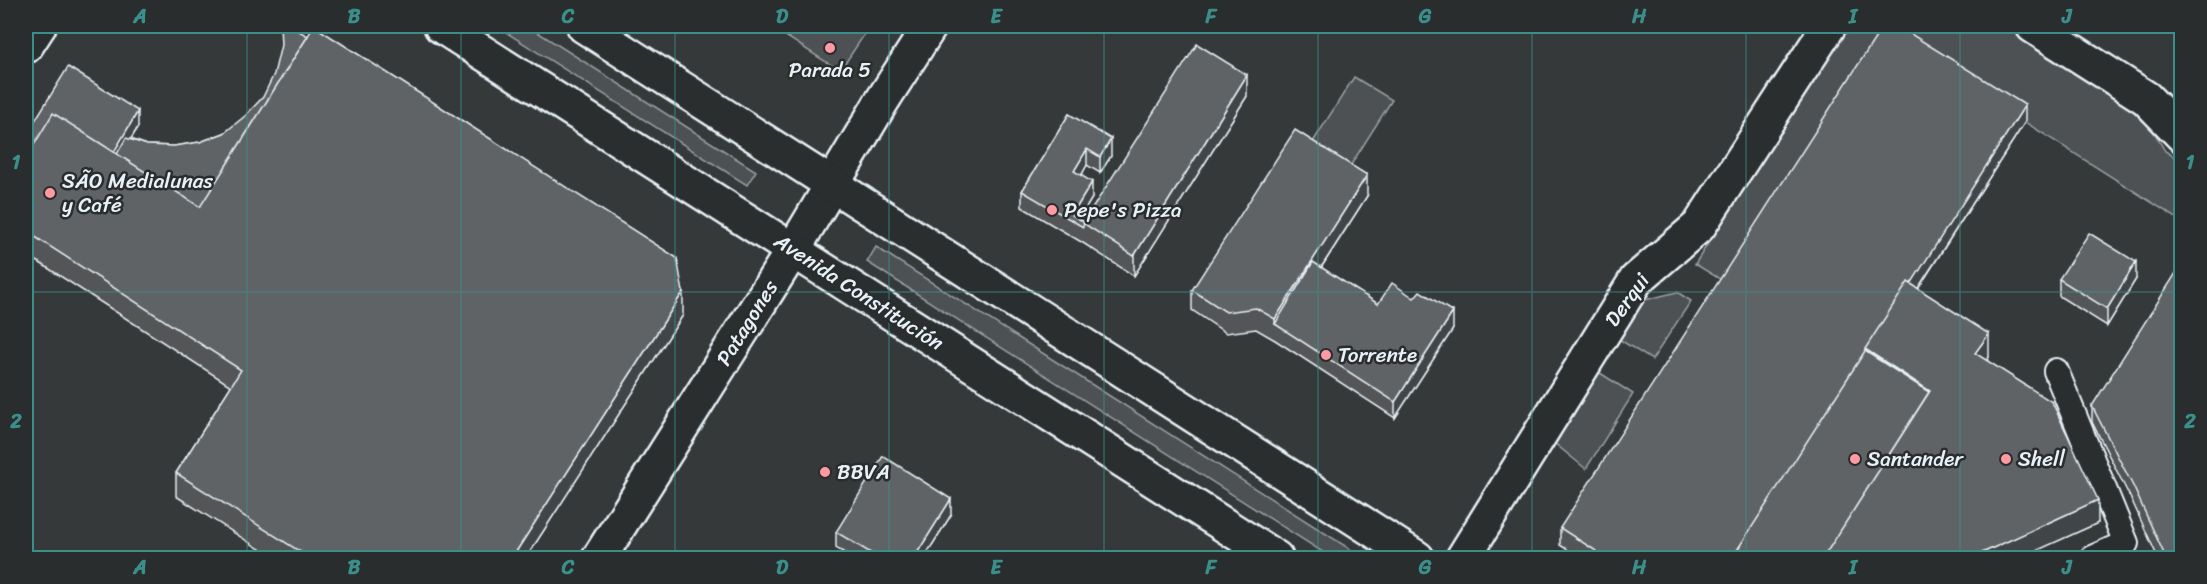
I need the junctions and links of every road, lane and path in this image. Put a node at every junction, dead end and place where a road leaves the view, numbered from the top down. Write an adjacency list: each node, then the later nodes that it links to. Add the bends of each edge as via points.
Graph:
1 (39, 26): 7 (main road)
2 (441, 26): 10 (main road, Avenida Constitución)
3 (584, 26): 9 (main road)
4 (930, 26): 9 (main road, Patagones)
5 (1829, 26): 15 (main road, Derqui, via 1699,226 1636,280)
6 (2033, 26): 8 (main road, via 2146,98)
7 (26, 46)
8 (2181, 135)
9 (833, 184): 10 (main road, Patagones); 14 (main road)
10 (793, 250): 12 (main road, Patagones); 13 (main road, Avenida Constitución)
11 (2056, 371): 16 (lane, via 2126,543)
12 (599, 558)
13 (1276, 558)
14 (1417, 558)
15 (1462, 558)
16 (2092, 558)

